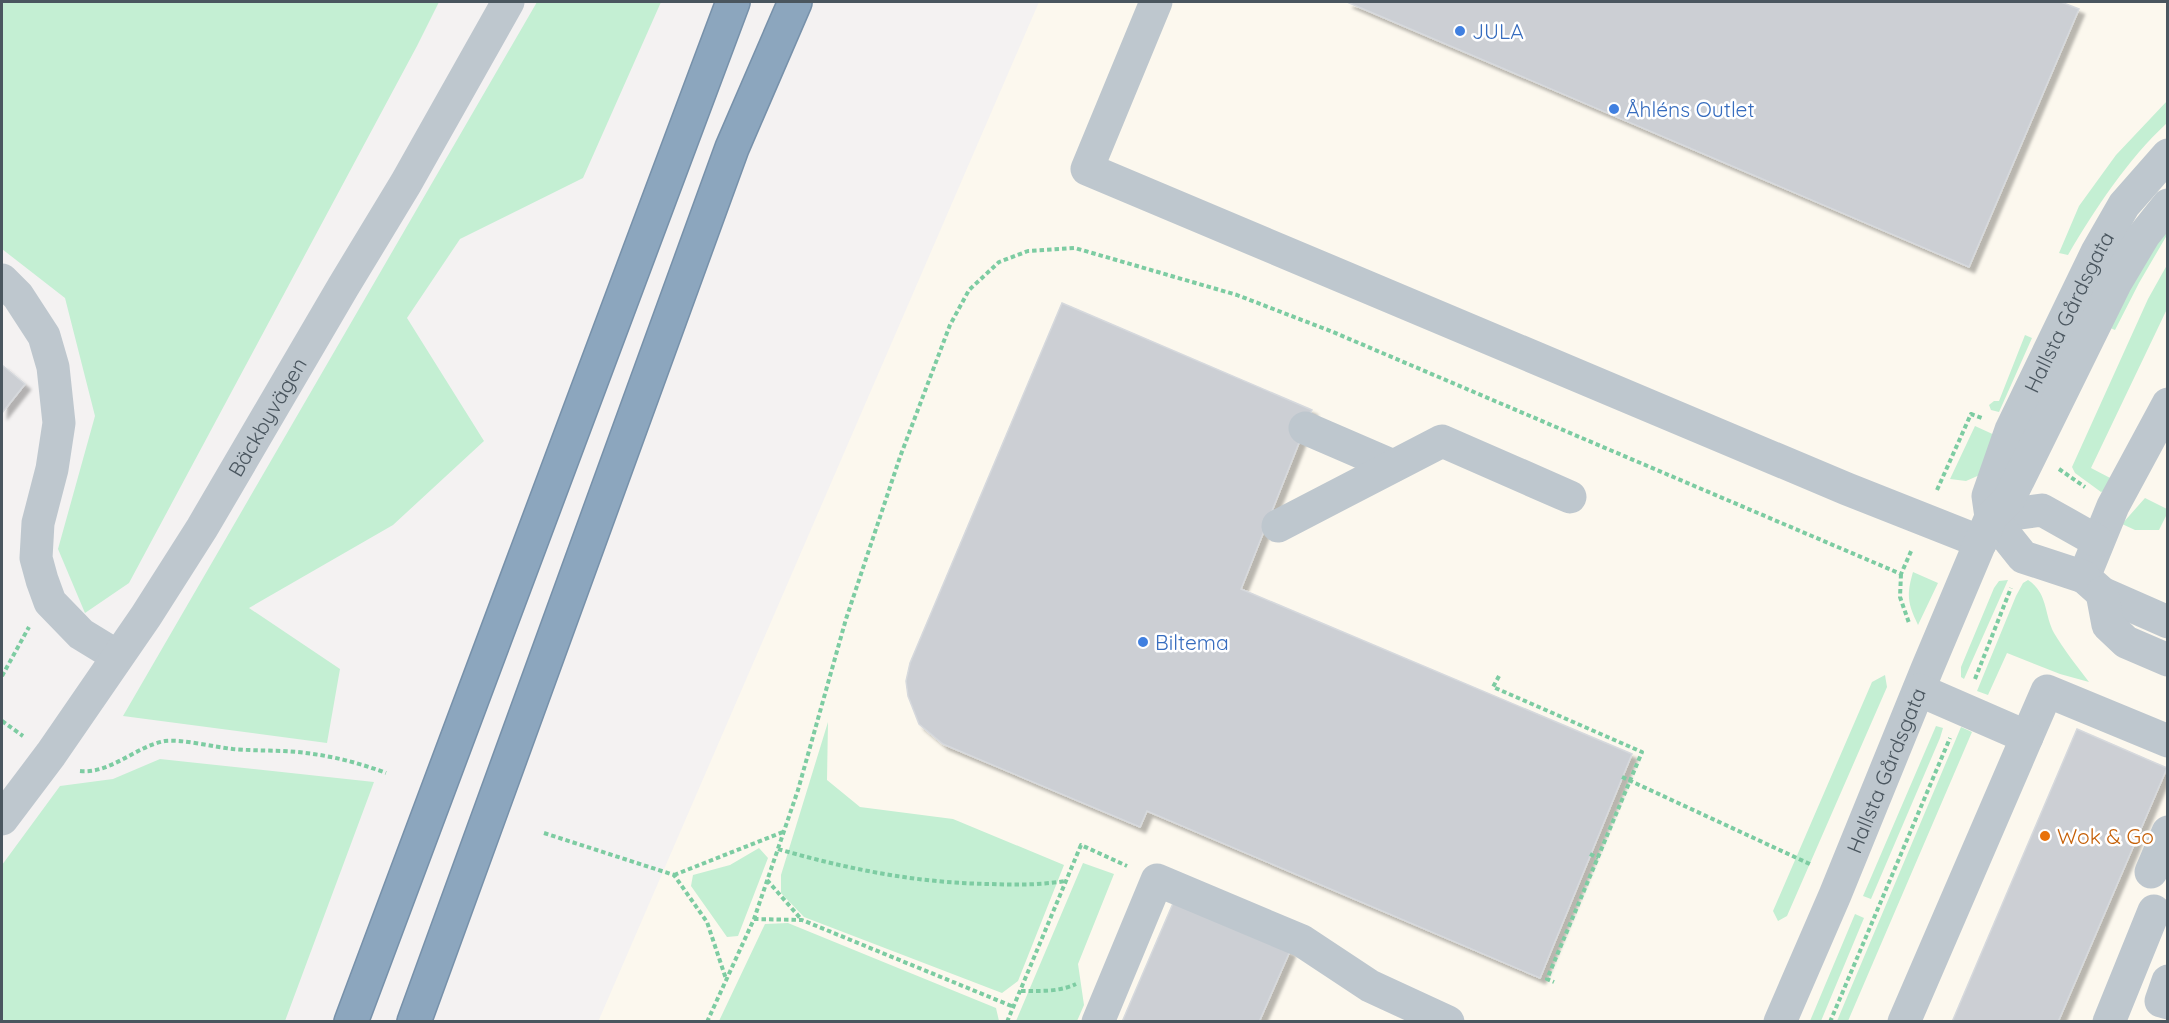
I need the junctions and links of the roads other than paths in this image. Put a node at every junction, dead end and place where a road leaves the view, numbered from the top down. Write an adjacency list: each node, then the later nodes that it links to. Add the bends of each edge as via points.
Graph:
1 (508, 2): 17 (street, Bäckbyvägen, via 202,528)
2 (733, 2): 29 (highway)
3 (795, 2): 30 (highway, via 732,148)
4 (1156, 2): 13 (street, via 1087,169 1847,489)
5 (2168, 154): 13 (street, Hallsta Gårdsgata, via 2124,205 2011,430 1988,496)
6 (2168, 206): 13 (street, Hallsta Gårdsgata, via 2144,235 2122,273 2009,499)
7 (2, 280): 17 (street, via 18,296 44,336 53,367 59,423 38,524 36,558 50,602 81,634)
8 (2168, 404): 14 (street)
9 (1305, 428): 10 (street)
10 (1394, 466): 11 (street, via 1442,441); 12 (street)
11 (1570, 497)
12 (1278, 526)
13 (1986, 530): 14 (street, via 2042,510); 15 (street, via 2023,557); 19 (street, Hallsta Gårdsgata)
14 (2097, 542): 15 (street)
15 (2093, 585): 16 (street); 18 (street, via 2108,625 2126,642)
16 (2168, 622)
17 (117, 656): 22 (street, Bäckbyvägen)
18 (2168, 660)
19 (1919, 690): 20 (street); 32 (street, Hallsta Gårdsgata)
20 (2027, 737): 21 (street, via 2047,691); 33 (street)
21 (2168, 741)
22 (2, 819)
23 (2168, 832): 24 (street)
24 (2151, 872)
25 (2154, 911): 34 (street)
26 (2168, 981): 27 (street, via 2161,1001)
27 (2168, 1003)
28 (1103, 1008): 31 (street, via 1157,880 1302,941 1370,986)
29 (351, 1022)
30 (414, 1022)
31 (1448, 1022)
32 (1779, 1022)
33 (1904, 1022)
34 (2109, 1022)

